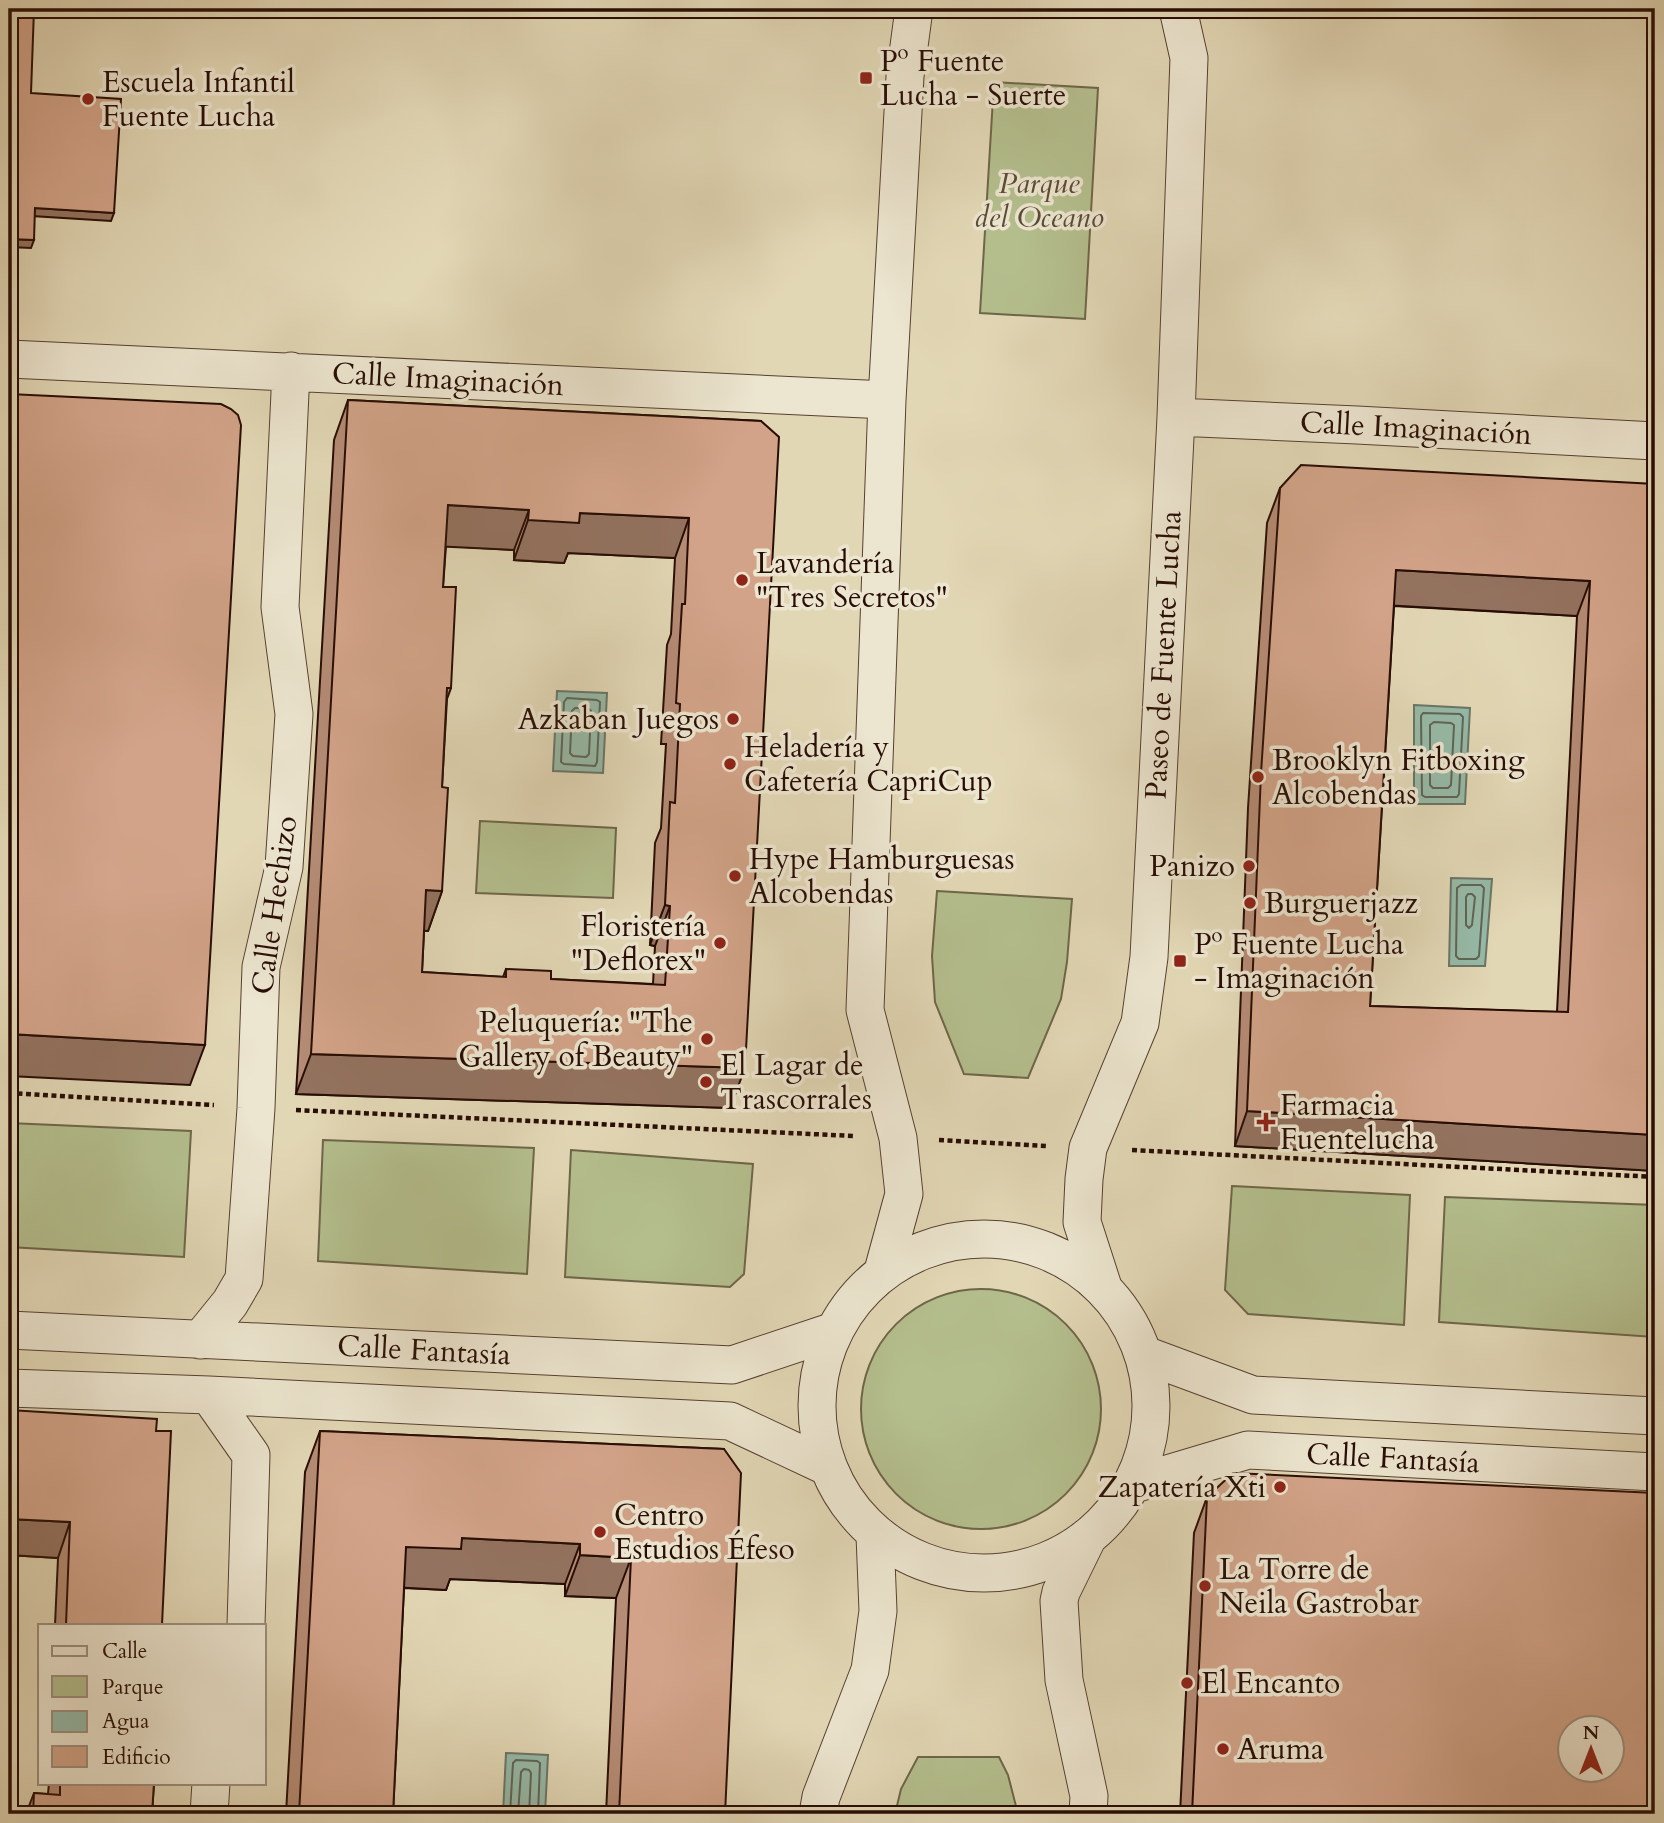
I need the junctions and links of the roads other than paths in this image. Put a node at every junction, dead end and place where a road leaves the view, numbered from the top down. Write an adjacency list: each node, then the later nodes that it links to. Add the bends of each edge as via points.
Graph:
1 (914, 9): 5 (street, via 905,76)
2 (1178, 9): 6 (street, Paseo de Fuente Lucha, via 1189,58)
3 (9, 359): 4 (street, Calle Imaginación)
4 (291, 371): 5 (street, Calle Imaginación); 12 (street, Calle Hechizo, via 281,607 294,714 284,867 261,967 244,1279)
5 (887, 400): 8 (street, via 865,1010 898,1138 904,1194)
6 (1176, 417): 7 (street, Calle Imaginación); 9 (street, Paseo de Fuente Lucha, via 1149,957 1140,1023 1088,1148 1084,1179 1082,1222)
7 (1655, 441)
8 (883, 1272): 9 (street, via 933,1246 990,1238 1051,1251); 11 (street, via 856,1297)
9 (1103, 1287): 13 (street, via 1129,1320)
10 (9, 1330): 12 (street, Calle Fantasía)
11 (834, 1331): 12 (street, Calle Fantasía, via 732,1365); 17 (street, via 818,1375 816,1417)
12 (200, 1340)
13 (1145, 1355): 16 (street, Calle Fantasía, via 1253,1395); 19 (street, via 1153,1426)
14 (9, 1388): 15 (street, Calle Fantasía)
15 (209, 1395): 17 (street, Calle Fantasía, via 730,1421); 22 (street, via 251,1455)
16 (1655, 1416)
17 (826, 1466): 20 (street, via 847,1504)
18 (1655, 1472): 19 (street, Calle Fantasía, via 1248,1450)
19 (1135, 1483): 21 (street, via 1115,1513)
20 (875, 1535): 21 (street, via 936,1567 1013,1573); 25 (street, via 878,1611 870,1670)
21 (1086, 1541): 26 (street, via 1059,1601 1064,1680 1089,1796)
22 (246, 1624)
23 (211, 1784): 24 (street)
24 (208, 1814)
25 (818, 1814)
26 (1088, 1814)

